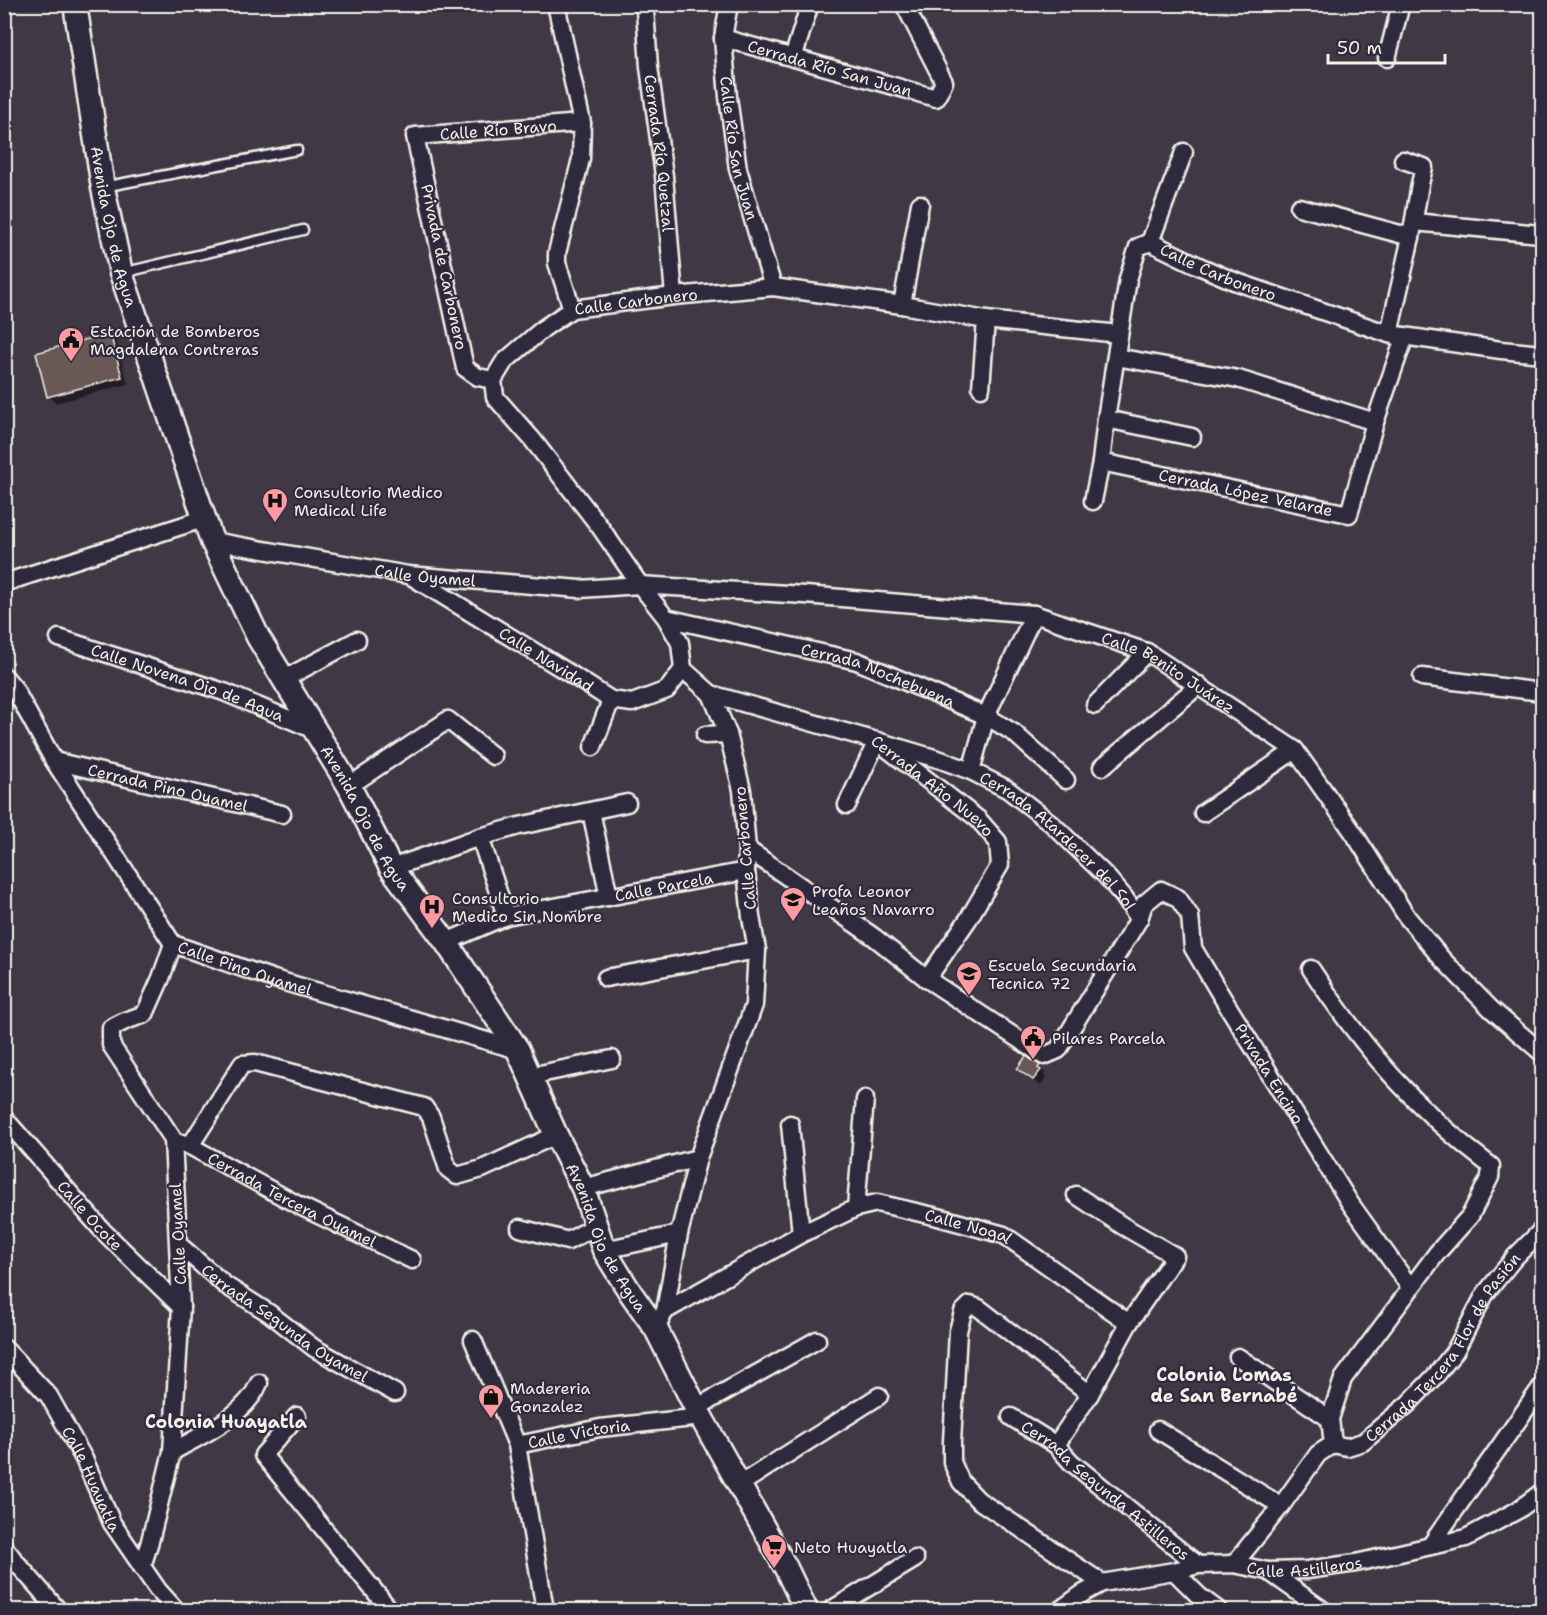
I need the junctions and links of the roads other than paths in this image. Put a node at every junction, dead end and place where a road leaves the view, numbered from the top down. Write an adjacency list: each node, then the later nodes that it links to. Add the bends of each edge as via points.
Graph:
1 (75, 4): 16 (street, Avenida Ojo de Agua)
2 (556, 4): 11 (street, Calle Río Bravo)
3 (729, 4): 8 (street, Calle Río San Juan)
4 (810, 4): 9 (street)
5 (904, 4): 9 (street, Cerrada Río San Juan, via 944,82 936,98)
6 (1401, 4): 10 (street)
7 (645, 10): 25 (street, Cerrada Río Quetzal)
8 (723, 38): 9 (street, Cerrada Río San Juan); 24 (street, Calle Río San Juan, via 738,169)
9 (793, 58)
10 (1387, 58)
11 (582, 123): 12 (street, Calle Río Bravo); 27 (street, Calle Río Bravo, via 581,159 557,252)
12 (415, 136): 33 (street, Privada de Carbonero, via 465,368 478,377)
13 (297, 150): 16 (lane)
14 (1184, 152): 22 (street)
15 (1403, 160): 19 (street, Cerrada López Velarde, via 1424,167)
16 (103, 188): 23 (street, Avenida Ojo de Agua)
17 (920, 204): 26 (street)
18 (1299, 207): 19 (street)
19 (1413, 229): 21 (street); 30 (street, Cerrada López Velarde)
20 (303, 230): 23 (lane)
21 (1540, 234)
22 (1150, 242): 29 (street, Calle Carbonero, via 1138,247 1135,253); 30 (street, Calle Carbonero, via 1234,281)
23 (121, 273): 40 (street, Avenida Ojo de Agua)
24 (773, 287): 25 (street, Calle Carbonero); 26 (street, Calle Carbonero)
25 (674, 296): 27 (street, Calle Carbonero)
26 (902, 305): 28 (street, Calle Carbonero)
27 (572, 309): 33 (street, Calle Carbonero, via 504,362)
28 (986, 320): 29 (street, Calle Carbonero); 34 (street)
29 (1119, 334): 32 (street)
30 (1397, 335): 31 (street, Calle Carbonero); 36 (street, Cerrada López Velarde)
31 (1542, 354)
32 (1116, 357): 35 (street); 36 (street, via 1238,379)
33 (493, 380): 44 (street, via 495,397 593,518)
34 (981, 388)
35 (1106, 418): 37 (street); 38 (street)
36 (1375, 422): 38 (street, Cerrada López Velarde, via 1349,514)
37 (1192, 437)
38 (1101, 462): 39 (street)
39 (1093, 501)
40 (203, 519): 41 (street, Avenida Ojo de Agua); 43 (street)
41 (212, 542): 42 (street, Calle Oyamel); 53 (street, Avenida Ojo de Agua, via 258,637)
42 (408, 575): 44 (street, Calle Oyamel, via 580,589); 57 (street, Calle Navidad)
43 (4, 583)
44 (640, 585): 45 (street, Calle Benito Juárez); 46 (street)
45 (1034, 614): 49 (street, Calle Benito Juárez); 59 (street)
46 (666, 618): 50 (street, via 680,644); 59 (street, Cerrada Nochebuena, via 857,662)
47 (59, 638): 60 (street, Calle Novena Ojo de Agua, via 224,692)
48 (357, 640): 53 (street)
49 (1147, 652): 54 (street, Calle Benito Juárez); 58 (street)
50 (683, 669): 56 (street, Calle Carbonero); 57 (street, Calle Navidad, via 667,690 632,703)
51 (4, 676): 67 (street, Calle Pino Oyamel)
52 (1422, 677): 55 (street)
53 (284, 680): 60 (street, Avenida Ojo de Agua)
54 (1199, 685): 65 (street, Calle Benito Juárez); 68 (street)
55 (1542, 692)
56 (711, 694): 61 (street, Calle Carbonero); 63 (street, Cerrada Año Nuevo)
57 (610, 700): 64 (street)
58 (1095, 705)
59 (986, 716): 69 (street); 70 (street, Cerrada Nochebuena, via 1014,733)
60 (315, 730): 71 (street, Avenida Ojo de Agua)
61 (728, 734): 62 (street); 78 (street, Calle Carbonero, via 742,790)
62 (705, 735)
63 (877, 741): 69 (street, Cerrada Atardecer del Sol); 73 (street); 89 (street, Cerrada Año Nuevo, via 978,819 998,842 1000,865)
64 (593, 747)
65 (1295, 750): 75 (street); 91 (street, Calle Benito Juárez, via 1407,917 1491,1009)
66 (493, 756): 71 (street, via 448,720)
67 (54, 760): 76 (street, Cerrada Pino Oyamel); 85 (street, Calle Pino Oyamel)
68 (1102, 767)
69 (971, 771): 83 (street, Cerrada Atardecer del Sol, via 1006,789 1051,823 1106,876)
70 (1066, 780)
71 (349, 786): 79 (street, Avenida Ojo de Agua)
72 (627, 803): 74 (street)
73 (847, 805)
74 (591, 811): 77 (street); 81 (street)
75 (1203, 813)
76 (282, 814)
77 (480, 837): 79 (street); 82 (street)
78 (747, 849): 80 (street, Calle Carbonero); 89 (street, via 874,937)
79 (391, 868): 84 (street, Avenida Ojo de Agua)
80 (746, 871): 81 (street, Calle Parcela); 86 (street, Calle Carbonero)
81 (609, 897): 82 (street, Calle Parcela)
82 (506, 916): 84 (street, Calle Parcela)
83 (1139, 919): 89 (street, Cerrada Atardecer del Sol, via 1058,1050 1044,1056); 112 (street, Privada Encino, via 1144,904 1161,890 1178,898 1190,916 1193,948 1219,992 1350,1203)
84 (446, 942): 90 (street, Avenida Ojo de Agua)
85 (173, 944): 90 (street, Calle Pino Oyamel, via 274,979); 98 (street, via 145,1014 111,1028 111,1045)
86 (757, 950): 88 (street); 100 (street, Calle Carbonero, via 754,1005)
87 (1311, 969): 112 (street, via 1368,1050 1412,1099 1491,1166 1490,1177 1470,1215)
88 (606, 978)
89 (927, 979)
90 (518, 1050): 93 (street, Avenida Ojo de Agua)
91 (1542, 1053)
92 (612, 1059): 93 (street)
93 (530, 1076): 97 (street, Avenida Ojo de Agua)
94 (866, 1099): 103 (street)
95 (4, 1118): 113 (street, Calle Ocote, via 103,1231)
96 (790, 1124): 108 (street)
97 (556, 1135): 99 (street, via 482,1169 457,1176 448,1169 424,1107 255,1063 242,1064); 101 (street, Avenida Ojo de Agua)
98 (173, 1139): 99 (street, Cerrada Tercera Oyamel); 109 (street, Calle Oyamel)
99 (190, 1146): 111 (street, Cerrada Tercera Oyamel, via 300,1206)
100 (698, 1158): 101 (street); 107 (street, Calle Carbonero)
101 (583, 1188): 104 (street, Avenida Ojo de Agua)
102 (1076, 1196): 115 (street, via 1174,1256)
103 (856, 1208): 108 (street, Calle Nogal); 115 (street, Calle Nogal, via 877,1203 1004,1235)
104 (596, 1226): 105 (street, via 568,1241); 110 (street, Avenida Ojo de Agua)
105 (520, 1228)
106 (1542, 1230): 130 (street, Cerrada Tercera Flor de Pasión, via 1485,1294 1455,1351 1408,1404 1363,1442 1347,1447)
107 (679, 1234): 110 (street); 114 (street, Calle Carbonero)
108 (801, 1234): 114 (street, Calle Nogal)
109 (179, 1245): 113 (street, Calle Oyamel); 122 (street, Cerrada Segunda Oyamel, via 225,1285 314,1348)
110 (604, 1250): 114 (street, Avenida Ojo de Agua, via 630,1292)
111 (412, 1260)
112 (1410, 1287): 128 (street, via 1343,1379)
113 (181, 1307): 133 (street, Calle Oyamel)
114 (660, 1320): 125 (street, Avenida Ojo de Agua)
115 (1129, 1323): 123 (street)
116 (473, 1340): 131 (street)
117 (817, 1340): 125 (street)
118 (4, 1348): 142 (street, Calle Huayatla, via 49,1396 84,1459 112,1523)
119 (1238, 1357): 128 (street)
120 (259, 1383): 133 (street, via 237,1412)
121 (1542, 1386): 137 (street)
122 (395, 1393)
123 (1090, 1394): 132 (street); 145 (street, via 979,1308 970,1305 963,1312 958,1331 952,1442 952,1462 961,1482 978,1500)
124 (879, 1396): 134 (street)
125 (699, 1412): 131 (street, Calle Victoria); 134 (street, Avenida Ojo de Agua)
126 (297, 1416): 148 (street, via 263,1455)
127 (1011, 1417): 132 (street, Cerrada Segunda Astilleros)
128 (1330, 1419): 130 (street)
129 (1158, 1430): 136 (street)
130 (1333, 1444): 136 (street, via 1318,1454)
131 (517, 1445): 149 (street, Calle Victoria)
132 (1056, 1445): 141 (street, Cerrada Segunda Astilleros, via 1071,1462)
133 (172, 1452): 142 (street, Calle Oyamel)
134 (739, 1485): 150 (street, Avenida Ojo de Agua)
135 (1542, 1492): 137 (street, Calle Astilleros, via 1466,1538)
136 (1281, 1506): 140 (street)
137 (1430, 1546): 144 (street, Calle Astilleros, via 1356,1563)
138 (4, 1547): 146 (street)
139 (915, 1559): 151 (street)
140 (1234, 1564): 141 (street, Calle Astilleros); 144 (street, Calle Astilleros)
141 (1198, 1565): 143 (street, Calle Astilleros)
142 (142, 1567): 147 (street, Calle Huayatla)
143 (1174, 1571): 145 (street, Calle Astilleros); 153 (street)
144 (1268, 1571): 154 (street)
145 (1102, 1583): 152 (street, Calle Astilleros)
146 (58, 1611)
147 (176, 1611)
148 (390, 1611)
149 (545, 1611)
150 (806, 1611)
151 (831, 1611)
152 (1060, 1611)
153 (1218, 1611)
154 (1323, 1611)

